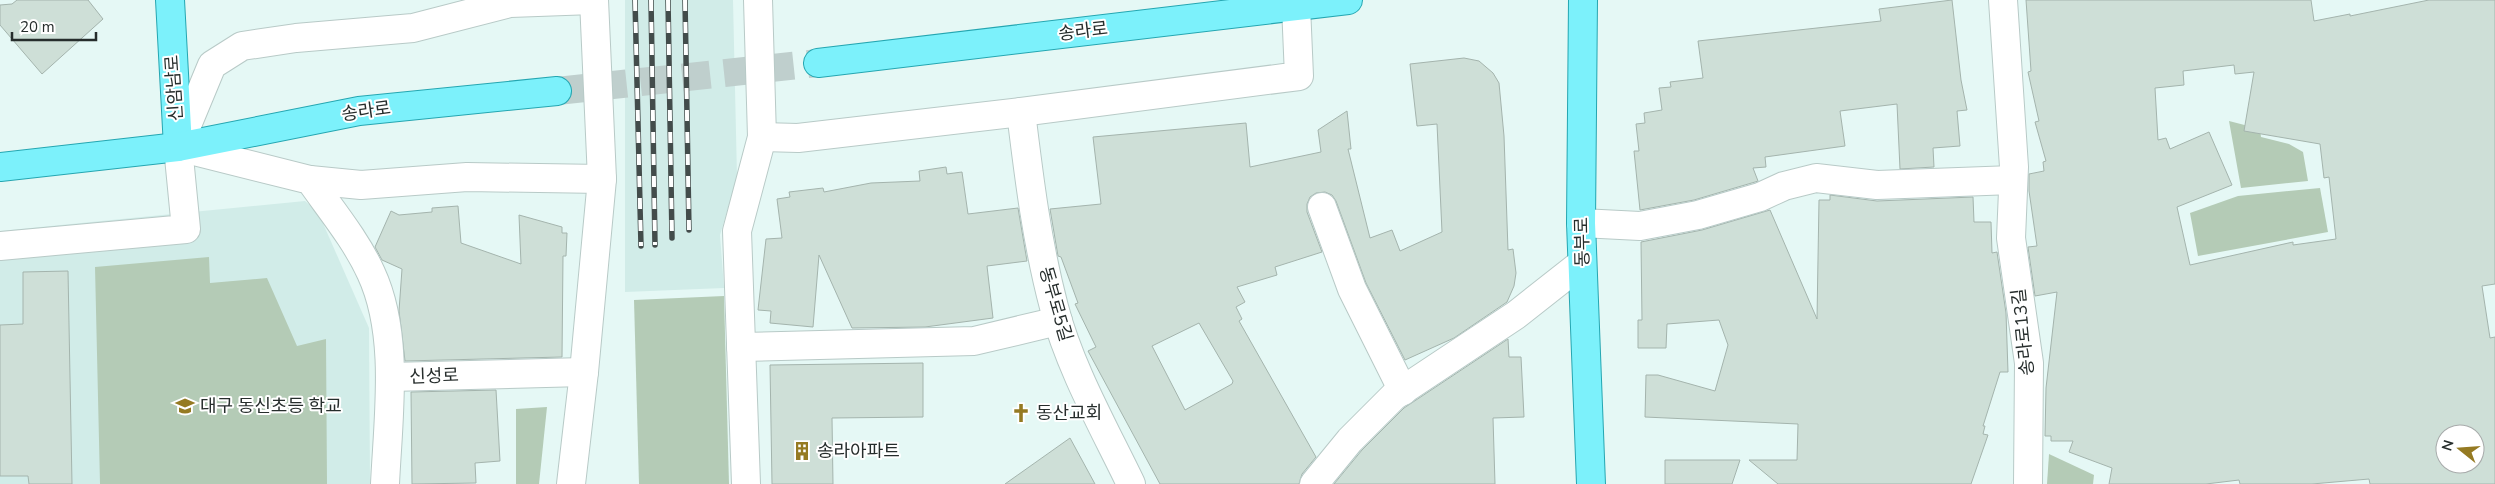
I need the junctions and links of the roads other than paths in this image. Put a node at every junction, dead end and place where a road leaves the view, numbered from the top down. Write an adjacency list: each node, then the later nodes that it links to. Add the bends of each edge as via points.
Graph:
1 (170, 0): 13 (main road, 신암남로)
2 (594, 0): 13 (street, via 510,4 413,28 242,46 212,65); 15 (street)
3 (758, 0): 12 (street)
4 (1348, 0): 8 (main road, 송라로)
5 (1583, 0): 19 (main road, 동부로)
6 (2003, 0): 17 (street, 송라로13길)
7 (1238, 6): 8 (main road, 송라로); 9 (main road, 송라로)
8 (1296, 6): 11 (street, via 1299,76)
9 (818, 63)
10 (557, 91): 13 (main road, 송라로, via 359,111)
11 (1021, 112): 12 (street, via 798,138); 22 (street, 동부로5길, via 1031,196)
12 (762, 137): 23 (street, via 737,231)
13 (178, 147): 14 (main road, 송라로); 16 (street, 송라로); 20 (street, via 186,229)
14 (0, 167)
15 (602, 179): 16 (street, 송라로, via 467,177 360,185); 24 (street)
16 (310, 180): 25 (street, via 371,272 383,306)
17 (2013, 180): 19 (street, via 1877,185 1816,178 1698,215 1640,226); 33 (street, 송라로13길, via 2011,238 2029,363)
18 (1322, 207): 26 (street, via 1352,289)
19 (1580, 223): 21 (main road, 동부로)
20 (0, 246)
21 (1582, 263): 26 (street, via 1516,315); 32 (main road, 동부로)
22 (1058, 321): 23 (street, via 974,341); 30 (street, 동부로5길)
23 (741, 347): 29 (street)
24 (584, 372): 25 (street, 신성로); 28 (street)
25 (390, 377): 27 (street, 신성로)
26 (1402, 391): 31 (street, via 1350,440)
27 (385, 484)
28 (571, 484)
29 (746, 484)
30 (1131, 484)
31 (1314, 484)
32 (1591, 484)
33 (2028, 484)

